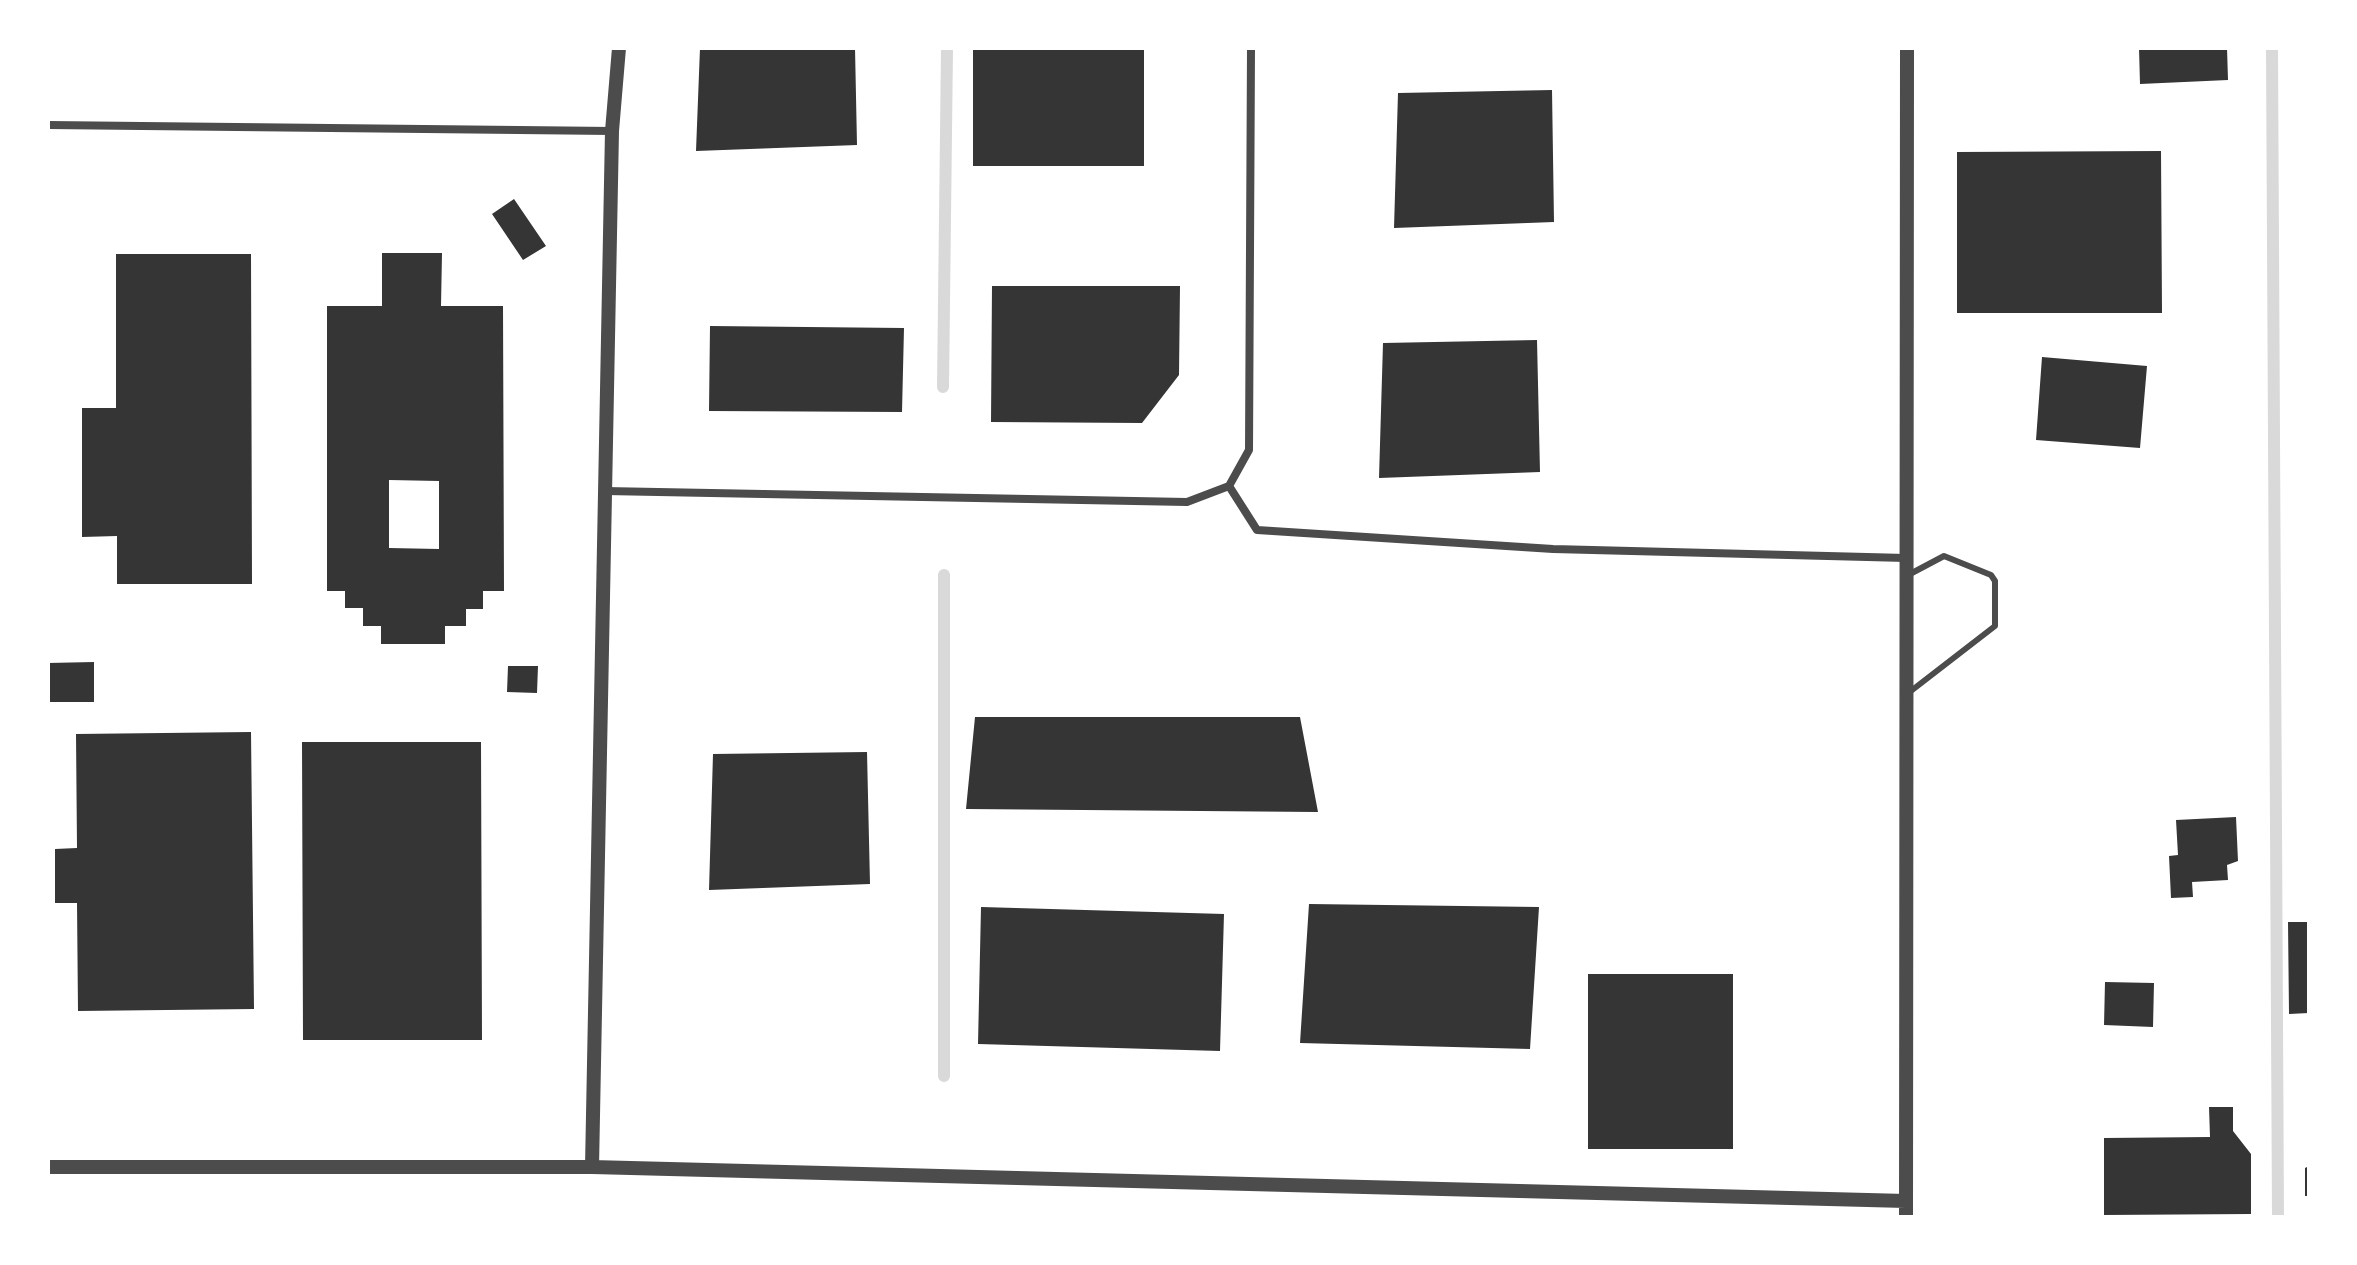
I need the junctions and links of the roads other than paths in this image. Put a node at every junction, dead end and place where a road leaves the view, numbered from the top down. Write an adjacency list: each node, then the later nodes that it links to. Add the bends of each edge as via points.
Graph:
1 (619, 48): 5 (street)
2 (1251, 48): 6 (street, via 1249,450)
3 (1907, 48): 8 (street)
4 (48, 125): 5 (street)
5 (612, 131): 7 (street)
6 (1229, 486): 7 (street, via 1187,502); 8 (street, via 1257,530 1553,549)
7 (605, 491): 12 (street)
8 (1906, 558): 9 (street)
9 (1906, 576): 10 (street); 10 (lane, via 1944,556 1995,581 1995,626 1989,634)
10 (1906, 694): 13 (street)
11 (48, 1167): 12 (street)
12 (592, 1167): 13 (street)
13 (1906, 1201): 14 (street)
14 (1906, 1217)

